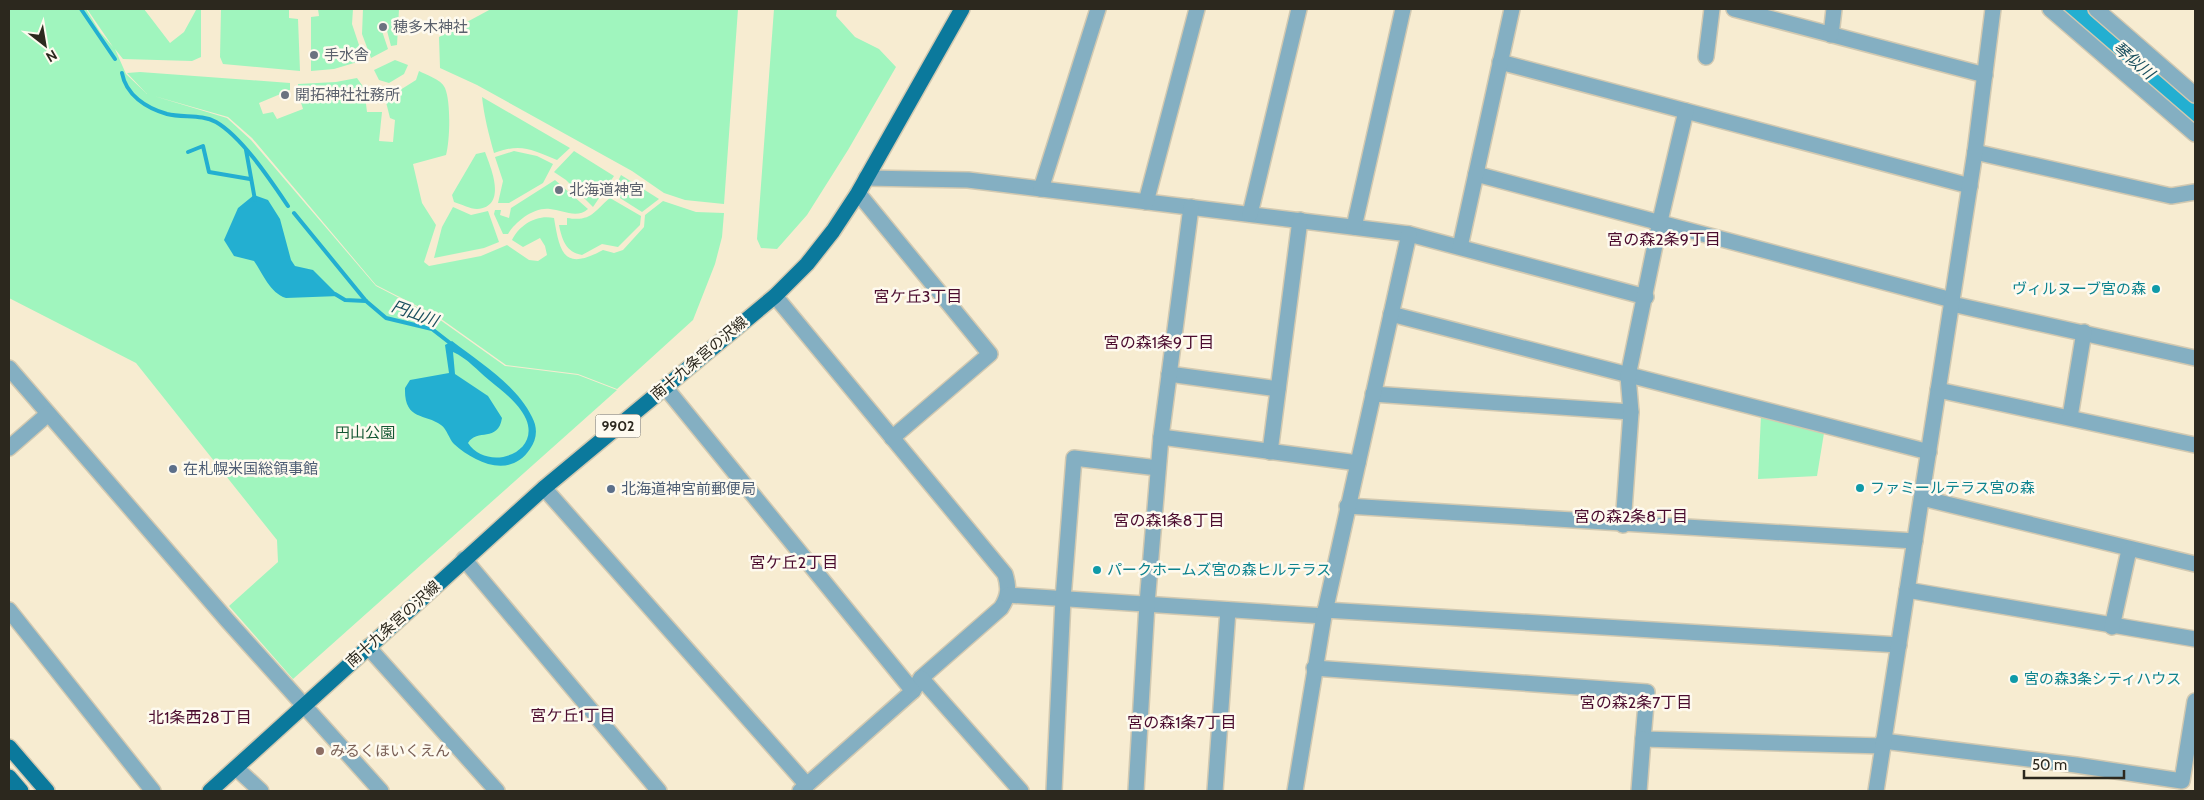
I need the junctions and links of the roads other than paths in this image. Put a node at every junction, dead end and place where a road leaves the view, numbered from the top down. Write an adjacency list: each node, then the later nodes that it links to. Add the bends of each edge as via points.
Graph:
1 (962, 9): 22 (main road, 南十九条宮の沢線 / 9902)
2 (1098, 9): 24 (street)
3 (1198, 9): 27 (street)
4 (1299, 9): 29 (street)
5 (1402, 9): 32 (street)
6 (1512, 9): 15 (street)
7 (1712, 9): 14 (street)
8 (1734, 9): 13 (street)
9 (1834, 9): 13 (street)
10 (1993, 9): 16 (street)
11 (2050, 9): 19 (street)
12 (2096, 9): 17 (street)
13 (1831, 35): 16 (street)
14 (1706, 56)
15 (1500, 62): 18 (street); 21 (street)
16 (1985, 75): 20 (street)
17 (2195, 96)
18 (1686, 111): 23 (street); 31 (street)
19 (2195, 134)
20 (1975, 152): 23 (street); 25 (street, via 2171,196)
21 (1476, 174): 31 (street); 34 (street)
22 (866, 178): 24 (street, via 968,180); 26 (main road, 南十九条宮の沢線 / 9902)
23 (1970, 186): 37 (street)
24 (1040, 189): 27 (street)
25 (2195, 192)
26 (858, 193): 35 (main road, 南十九条宮の沢線 / 9902, via 807,264); 51 (street, via 990,354)
27 (1146, 202): 28 (street)
28 (1191, 207): 29 (street); 42 (street)
29 (1250, 214): 30 (street)
30 (1300, 220): 32 (street); 45 (street)
31 (1660, 222): 36 (street); 37 (street)
32 (1354, 227): 33 (street)
33 (1409, 234): 34 (street); 38 (street)
34 (1460, 247): 36 (street)
35 (775, 296): 44 (main road, 南十九条宮の沢線 / 9902); 51 (street)
36 (1646, 297): 43 (street)
37 (1952, 302): 39 (street); 46 (street)
38 (1391, 314): 43 (street); 47 (street)
39 (2084, 332): 40 (street); 50 (street)
40 (2195, 358)
41 (9, 368): 49 (street)
42 (1169, 374): 45 (street); 52 (street)
43 (1628, 376): 48 (street); 56 (street)
44 (665, 387): 59 (main road, 南十九条宮の沢線 / 9902); 79 (street)
45 (1278, 389): 55 (street)
46 (1938, 390): 50 (street); 56 (street)
47 (1373, 394): 48 (street); 57 (street)
48 (1631, 412): 62 (street)
49 (48, 414): 54 (street); 81 (street)
50 (2070, 417): 53 (street)
51 (892, 438): 68 (street, via 1005,574)
52 (1161, 438): 55 (street); 58 (street)
53 (2195, 445)
54 (9, 448)
55 (1270, 452): 57 (street)
56 (1929, 452): 60 (street)
57 (1358, 463): 61 (street)
58 (1158, 468): 69 (street, via 1074,458); 70 (street)
59 (544, 488): 65 (main road, 南十九条宮の沢線 / 9902); 87 (street)
60 (1922, 498): 63 (street); 64 (street)
61 (1347, 506): 62 (street); 73 (street)
62 (1623, 525): 63 (street)
63 (1915, 542): 67 (street)
64 (2129, 550): 66 (street); 74 (street)
65 (464, 559): 77 (main road, 南十九条宮の沢線 / 9902); 95 (street)
66 (2195, 564)
67 (1907, 590): 74 (street); 76 (street)
68 (1008, 595): 69 (street); 79 (street, via 1001,608)
69 (1064, 599): 70 (street); 97 (street)
70 (1147, 604): 72 (street); 98 (street)
71 (9, 610): 90 (street)
72 (1228, 610): 73 (street); 99 (street)
73 (1324, 613): 76 (street); 78 (street)
74 (2112, 626): 75 (street)
75 (2195, 639)
76 (1899, 644): 83 (street)
77 (368, 647): 81 (main road, 南十九条宮の沢線 / 9902); 94 (street)
78 (1314, 668): 82 (street, via 1646,692); 100 (street)
79 (917, 685): 87 (street); 96 (street)
80 (2195, 701): 83 (street, via 2182,782 2076,765)
81 (304, 705): 85 (main road, 南十九条宮の沢線 / 9902); 93 (street)
82 (1643, 739): 83 (street); 101 (street)
83 (1883, 744): 102 (street)
84 (9, 747): 89 (main road)
85 (236, 768): 91 (main road, 南十九条宮の沢線 / 9902); 92 (street)
86 (9, 777): 88 (main road)
87 (805, 789)
88 (21, 791)
89 (47, 791)
90 (153, 791)
91 (210, 791)
92 (261, 791)
93 (381, 791)
94 (497, 791)
95 (659, 791)
96 (1021, 791)
97 (1054, 791)
98 (1136, 791)
99 (1215, 791)
100 (1296, 791)
101 (1639, 791)
102 (1876, 791)

